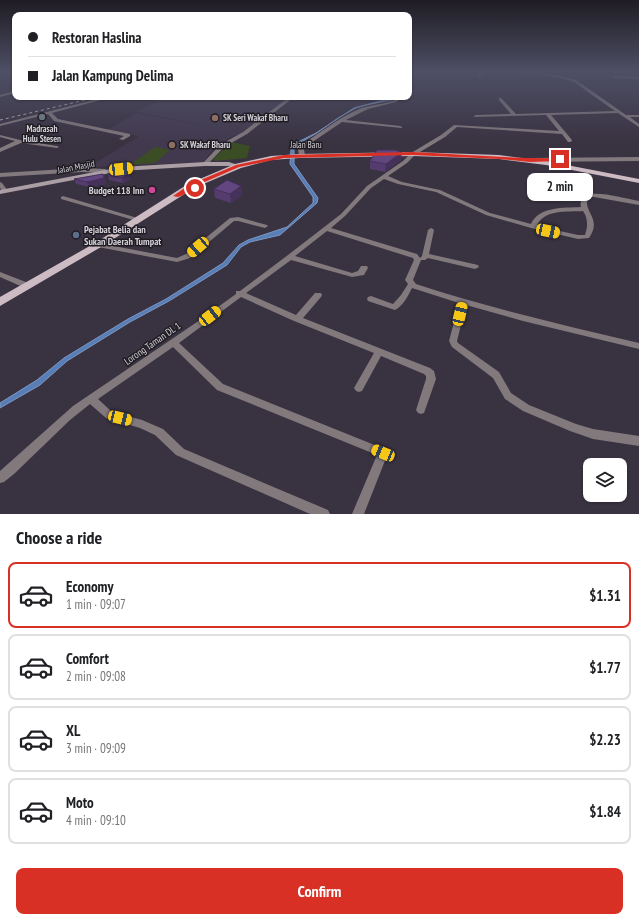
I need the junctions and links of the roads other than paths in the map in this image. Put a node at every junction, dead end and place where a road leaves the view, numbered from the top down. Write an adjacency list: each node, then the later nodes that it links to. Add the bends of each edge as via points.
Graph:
1 (594, 95): 7 (street)
2 (500, 99): 8 (street)
3 (98, 100): 6 (street)
4 (288, 100): 30 (street, via 245,133 222,146)
5 (399, 100): 13 (street, via 367,108)
6 (50, 112): 14 (street); 19 (street, via 56,120 128,135)
7 (620, 112): 9 (street); 11 (street)
8 (515, 115): 9 (street); 10 (street)
9 (548, 115): 17 (street)
10 (476, 116)
11 (626, 116): 12 (street); 15 (street)
12 (639, 116)
13 (342, 121): 16 (street); 25 (street, via 303,146)
14 (0, 125)
15 (639, 126)
16 (400, 127)
17 (563, 133): 21 (street); 24 (street, Lorong Taman DL 1, via 456,126)
18 (0, 136): 20 (street)
19 (121, 139)
20 (20, 141): 22 (street); 23 (street)
21 (570, 141)
22 (58, 146)
23 (0, 150)
24 (413, 154): 26 (main road); 29 (main road); 37 (street, Lorong Taman DL 1)
25 (302, 156): 26 (main road, Jalan Baru); 27 (main road, Jalan Baru)
26 (331, 156): 33 (main road, Jalan Baru)
27 (271, 158): 32 (main road, Jalan Baru); 32 (main road)
28 (639, 159): 29 (street)
29 (530, 160): 38 (main road)
30 (205, 164): 31 (street, Jalan Masjid); 32 (street, Jalan Masjid); 34 (street, Jalan Masjid)
31 (219, 164): 32 (street, Jalan Masjid); 35 (main road, via 226,167)
32 (238, 164): 33 (main road); 35 (main road, Jalan Baru)
33 (257, 165): 35 (main road, Jalan Baru)
34 (105, 171): 36 (street); 40 (street, Jalan Masjid)
35 (228, 172): 44 (main road, Jalan Baru, via 176,196)
36 (0, 175)
37 (384, 177): 46 (street, via 438,191 488,214); 47 (street, Lorong Taman DL 1, via 369,187 343,215)
38 (639, 181)
39 (0, 184): 40 (street)
40 (3, 191)
41 (63, 198): 44 (street)
42 (639, 203): 43 (street, via 590,194 582,203)
43 (583, 209): 46 (street, via 542,214); 46 (street, via 590,219 588,237)
44 (139, 220): 49 (main road, Jalan Baru)
45 (265, 226): 49 (street, via 232,219 188,256 177,260)
46 (532, 227)
47 (326, 228): 51 (street, Lorong Taman DL 1); 52 (street, via 413,255)
48 (431, 230): 50 (street)
49 (98, 245): 57 (main road, Jalan Baru)
50 (425, 255): 52 (street, via 422,259); 53 (street)
51 (290, 257): 54 (street, via 352,274 361,273); 58 (street, Lorong Taman DL 1)
52 (417, 259): 56 (street, via 409,280)
53 (475, 267)
54 (364, 268)
55 (0, 274): 57 (street)
56 (411, 284): 61 (street, via 395,306); 62 (street)
57 (28, 286): 60 (main road, Jalan Baru)
58 (239, 293): 63 (street); 64 (street, Lorong Taman DL 1)
59 (318, 294): 63 (street)
60 (3, 299)
61 (371, 299)
62 (463, 301): 65 (street); 70 (street, via 455,345 496,375 513,401 574,428)
63 (297, 319): 66 (street)
64 (173, 342): 68 (street, Lorong Taman DL 1); 73 (street, via 220,386 383,453)
65 (639, 346)
66 (379, 352): 67 (street); 69 (street, via 430,374)
67 (358, 388)
68 (91, 399): 71 (street, Lorong Taman DL 1, via 58,424); 72 (street, via 109,416 142,424 159,432 180,452)
69 (420, 410)
70 (639, 441)
71 (0, 478)
72 (324, 514)
73 (358, 514)

